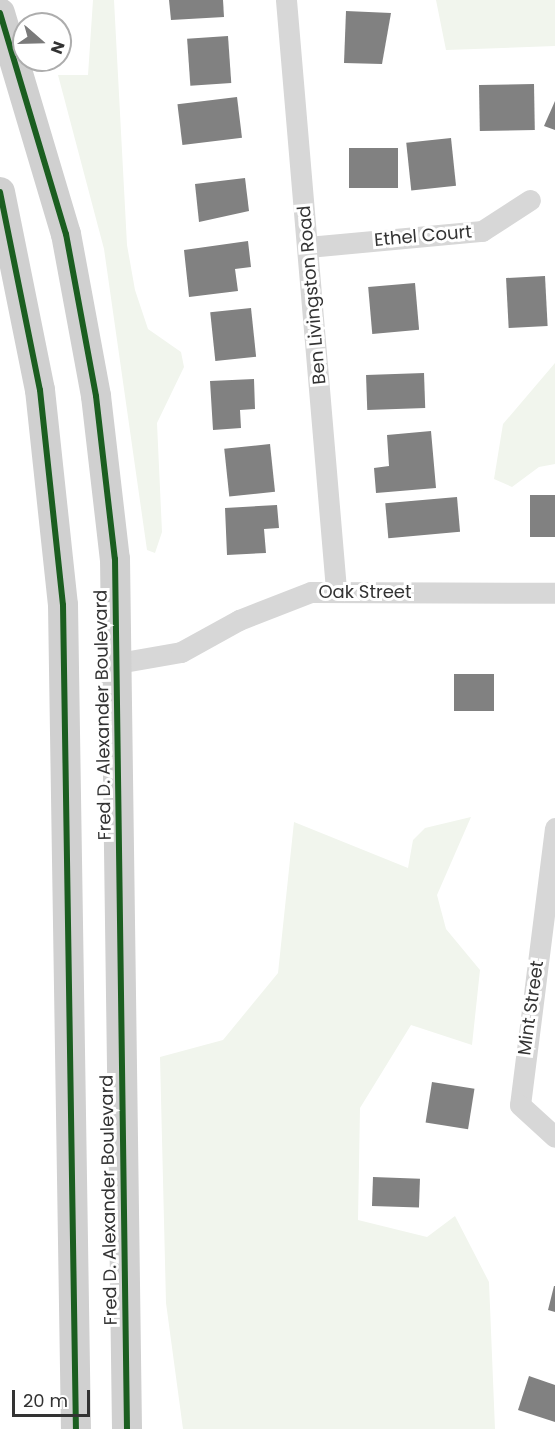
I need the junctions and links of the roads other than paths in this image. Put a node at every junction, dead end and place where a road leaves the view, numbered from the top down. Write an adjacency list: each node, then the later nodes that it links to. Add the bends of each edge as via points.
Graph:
1 (286, 0): 5 (street, Ben Livingston Road)
2 (0, 13): 8 (main road, Fred D. Alexander Boulevard, via 58,202 96,396 115,559)
3 (0, 192): 11 (main road, Fred D. Alexander Boulevard, via 40,390 63,605)
4 (530, 200): 5 (street, Ethel Court, via 482,231)
5 (308, 247): 6 (street, Ben Livingston Road)
6 (336, 589): 7 (street, Oak Street); 8 (street, Oak Street, via 295,595 181,652)
7 (555, 593)
8 (118, 663): 12 (main road, Fred D. Alexander Boulevard)
9 (555, 828): 10 (street, Mint Street, via 520,1086 523,1112)
10 (555, 1137)
11 (76, 1429)
12 (127, 1429)

